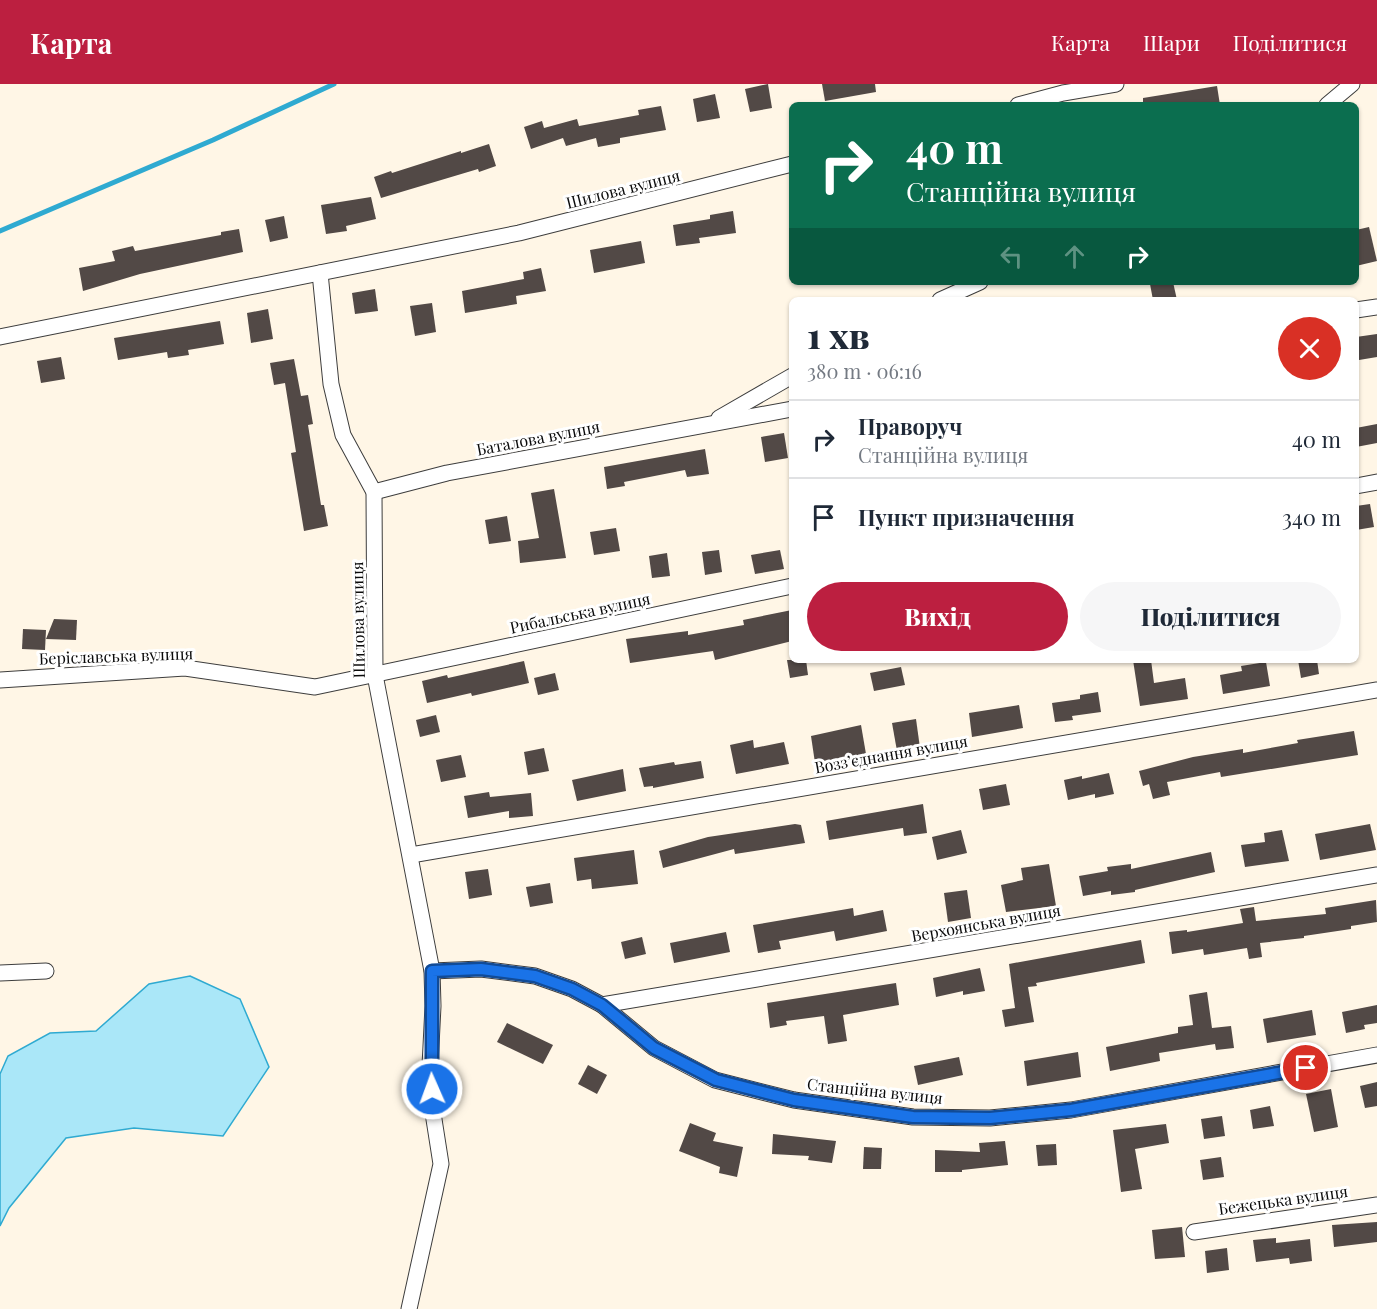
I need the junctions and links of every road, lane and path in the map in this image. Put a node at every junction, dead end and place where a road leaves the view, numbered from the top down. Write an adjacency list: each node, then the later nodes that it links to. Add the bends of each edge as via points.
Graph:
1 (1116, 84): 3 (street)
2 (1352, 84): 4 (street)
3 (1029, 102)
4 (1331, 102)
5 (789, 165): 6 (street, Шилова вулиця, via 519,233)
6 (320, 273): 11 (street, Шилова вулиця); 17 (street, Шилова вулиця, via 331,384 343,435)
7 (973, 285): 8 (street)
8 (947, 297)
9 (1377, 307): 10 (street)
10 (1359, 310)
11 (0, 337)
12 (789, 378): 14 (street, Баталова вулиця)
13 (789, 410): 14 (street, Баталова вулиця)
14 (709, 423): 17 (street, Баталова вулиця, via 447,473)
15 (1377, 482): 16 (street)
16 (1359, 485)
17 (374, 492): 19 (street, Шилова вулиця)
18 (789, 587): 19 (street, Рибальська вулиця)
19 (375, 675): 20 (street, Беріславська вулиця, via 315,687 185,668); 22 (street, Шилова вулиця)
20 (0, 680)
21 (1377, 690): 22 (street, Возз’єднання вулиця)
22 (411, 855): 25 (street, Шилова вулиця)
23 (1377, 875): 27 (street, Верхоянська вулиця)
24 (46, 971): 26 (street)
25 (432, 971): 27 (street, Станційна вулиця, via 481,969 535,976); 31 (street, Шилова вулиця, via 430,1066 441,1164)
26 (0, 974)
27 (602, 1005): 28 (street, Станційна вулиця, via 654,1048 716,1080 794,1100 913,1117 990,1118 1071,1110)
28 (1377, 1055)
29 (1377, 1204): 30 (street, Бежецька вулиця)
30 (1194, 1232)
31 (409, 1309)

